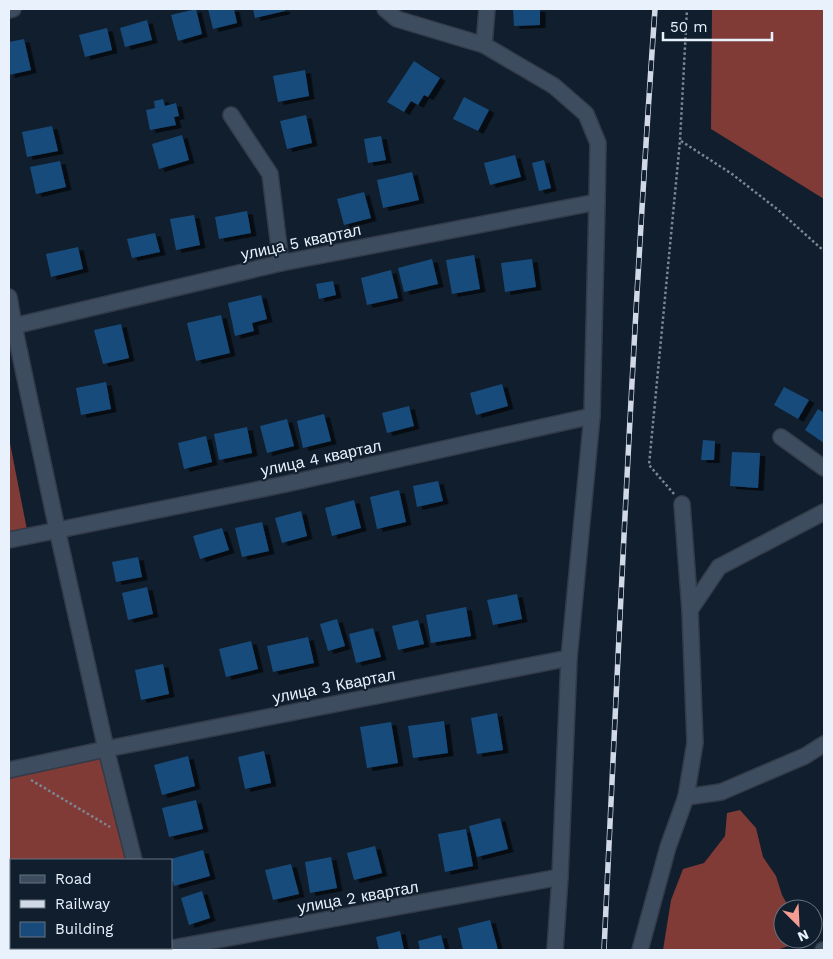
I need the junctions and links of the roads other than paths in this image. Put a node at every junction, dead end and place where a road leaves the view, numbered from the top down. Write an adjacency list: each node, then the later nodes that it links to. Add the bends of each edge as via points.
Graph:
1 (13, 9): 4 (street)
2 (385, 9): 5 (street, via 397,19)
3 (487, 9): 5 (street)
4 (9, 10)
5 (484, 45): 7 (street, via 554,86 586,114 598,143)
6 (231, 115): 8 (street, via 270,174)
7 (597, 202): 8 (street, улица 5 квартал); 11 (street)
8 (281, 263): 10 (street, улица 5 квартал)
9 (9, 297): 10 (street)
10 (11, 326): 16 (street)
11 (592, 416): 16 (street, улица 4 квартал, via 286,484); 19 (street)
12 (780, 437): 13 (street)
13 (824, 468)
14 (682, 504): 18 (street)
15 (824, 512): 18 (street, via 719,567)
16 (57, 529): 17 (street, улица 4 квартал); 21 (street)
17 (9, 540)
18 (690, 610): 23 (street, via 696,743)
19 (569, 658): 21 (street, улица 3 Квартал); 25 (street)
20 (824, 744): 23 (street, via 805,756 721,792)
21 (106, 749): 22 (street, улица 3 Квартал); 24 (street)
22 (10, 769)
23 (686, 796): 28 (street, via 668,847)
24 (134, 859)
25 (560, 877): 26 (street, улица 2 квартал); 27 (street)
26 (172, 948)
27 (555, 950)
28 (640, 950)

